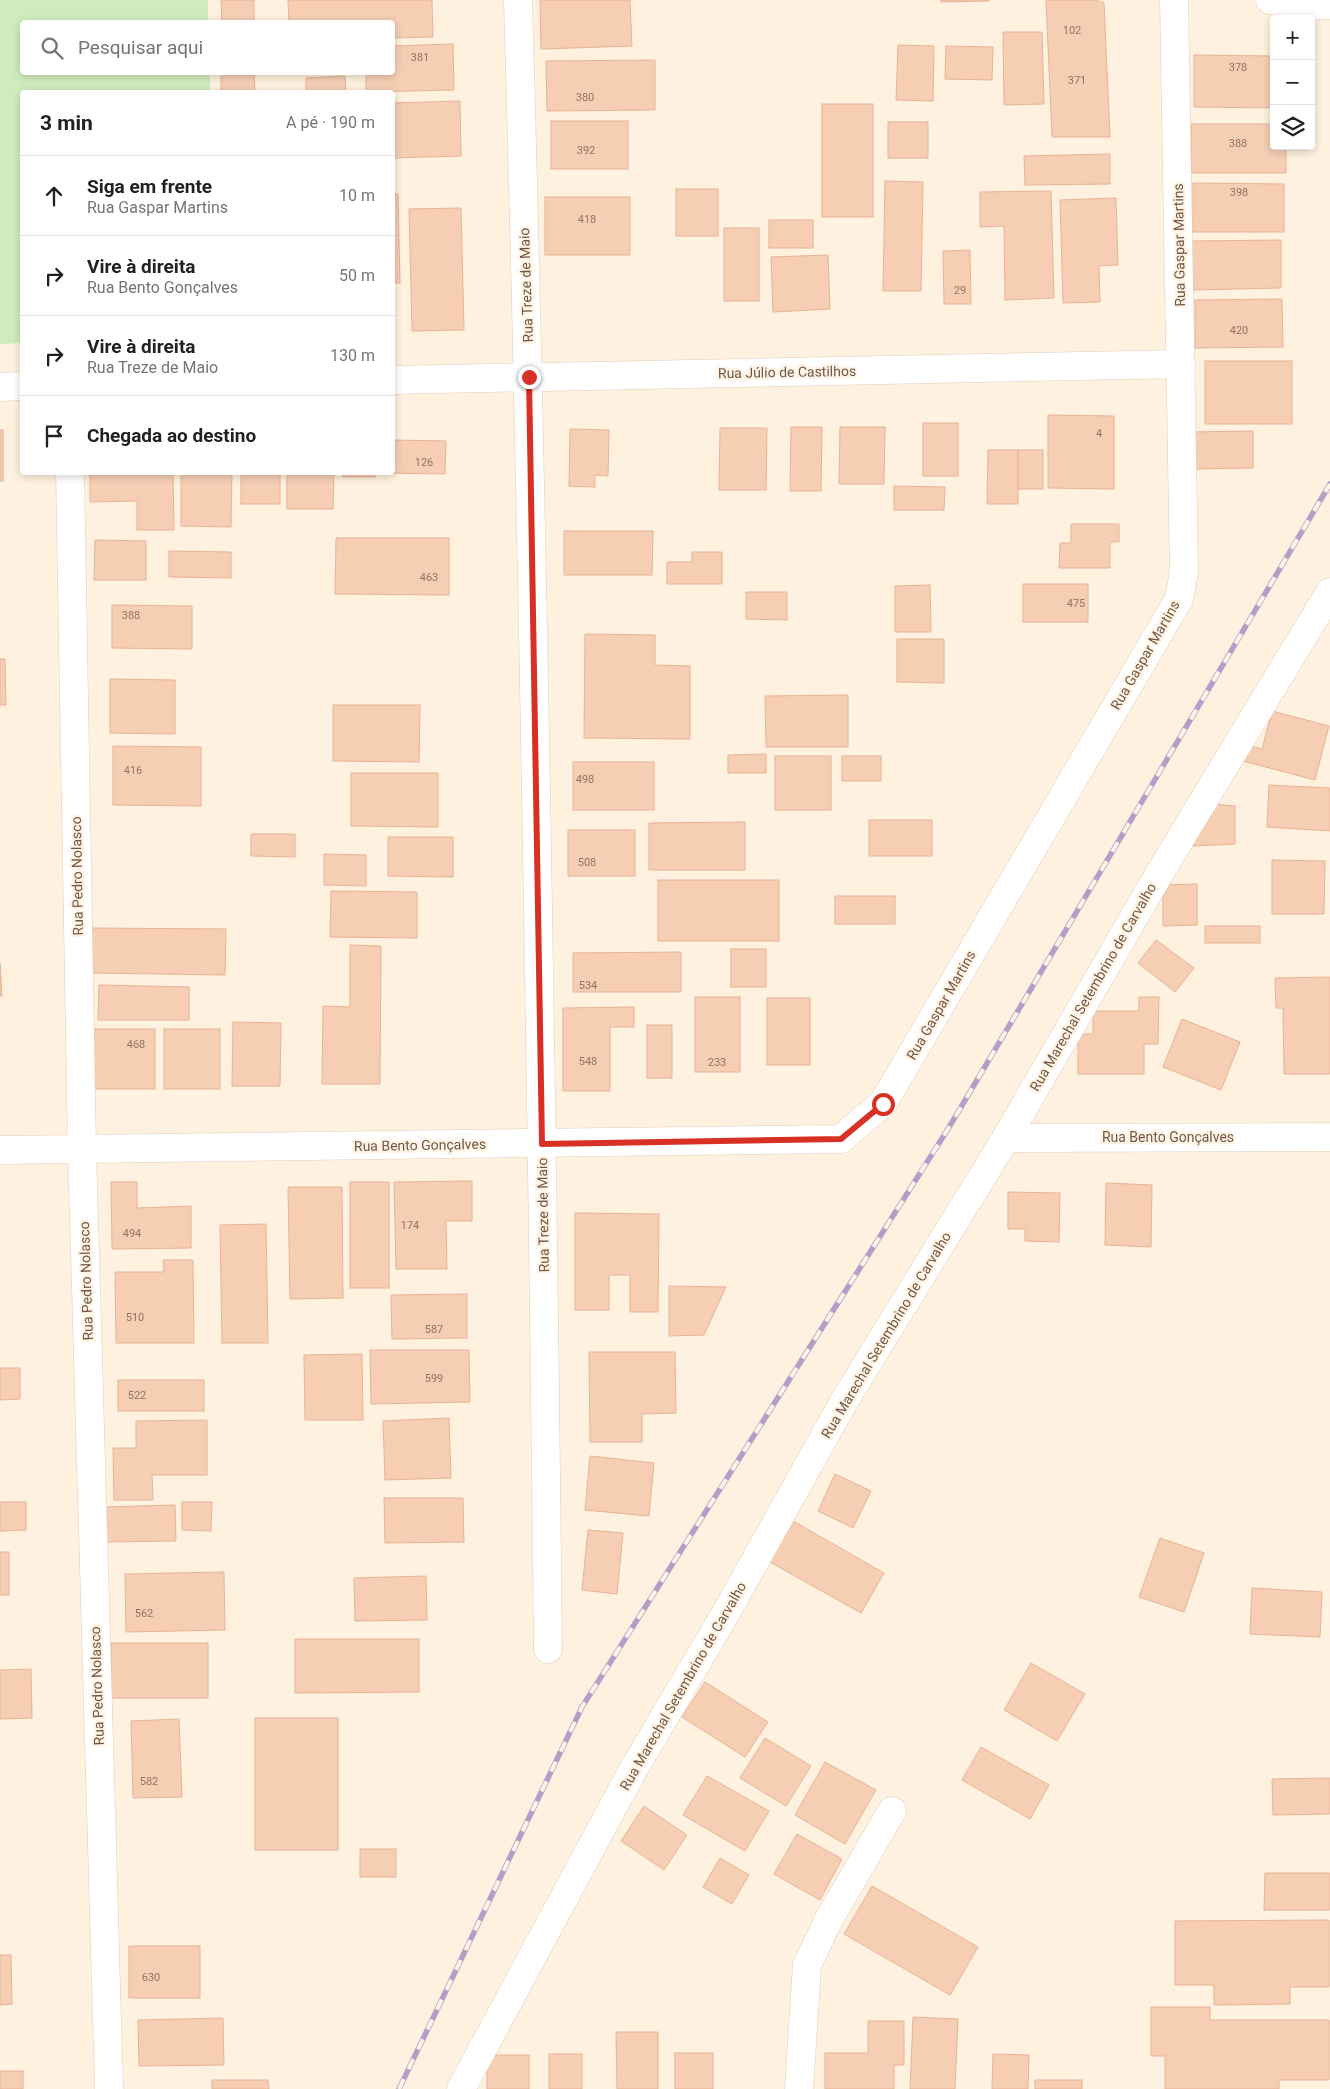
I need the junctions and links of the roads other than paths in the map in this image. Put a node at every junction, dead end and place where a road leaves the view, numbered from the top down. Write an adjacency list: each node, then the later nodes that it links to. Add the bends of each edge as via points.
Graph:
1 (518, 0): 6 (street, Rua Treze de Maio)
2 (1174, 0): 5 (street, Rua Gaspar Martins)
3 (1270, 0): 4 (street)
4 (1330, 5)
5 (1181, 364): 6 (street, Rua Júlio de Castilhos); 14 (street, Rua Gaspar Martins, via 1184,572 1179,599 883,1104)
6 (529, 377): 7 (street, Rua Júlio de Castilhos); 15 (street, Rua Treze de Maio)
7 (395, 380)
8 (20, 386): 9 (street)
9 (0, 387)
10 (70, 475): 16 (street, Rua Pedro Nolasco)
11 (1330, 592): 13 (street, Rua Marechal Setembrino de Carvalho, via 1162,868)
12 (1330, 1137): 13 (street, Rua Bento Gonçalves)
13 (1006, 1138): 21 (street, Rua Marechal Setembrino de Carvalho, via 846,1398 723,1618 633,1770)
14 (841, 1139): 15 (street, Rua Bento Gonçalves)
15 (542, 1144): 16 (street, Rua Bento Gonçalves); 18 (street, Rua Treze de Maio)
16 (82, 1149): 17 (street, Rua Bento Gonçalves); 20 (street, Rua Pedro Nolasco)
17 (0, 1150)
18 (548, 1649)
19 (892, 1811): 22 (street, via 829,1919 807,1965)
20 (109, 2089)
21 (461, 2089)
22 (799, 2089)

